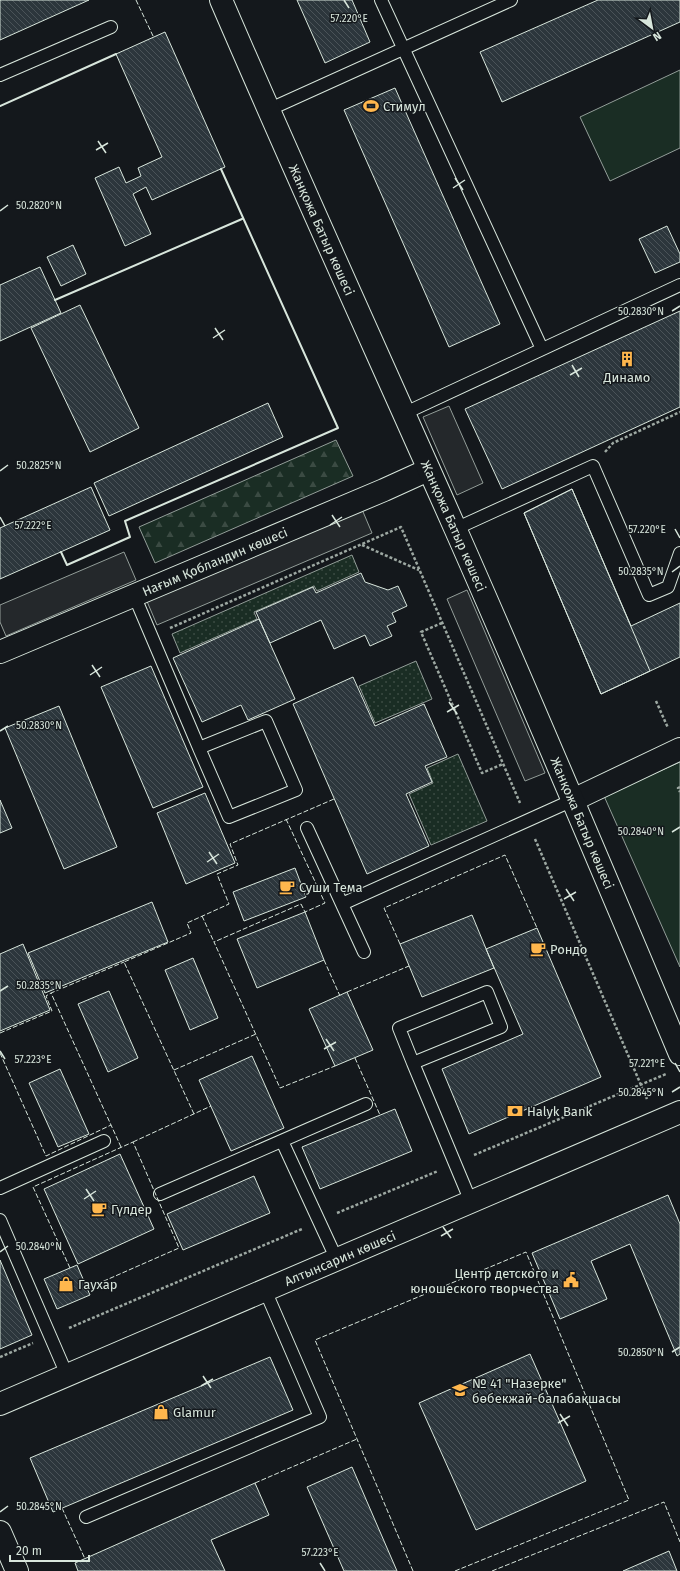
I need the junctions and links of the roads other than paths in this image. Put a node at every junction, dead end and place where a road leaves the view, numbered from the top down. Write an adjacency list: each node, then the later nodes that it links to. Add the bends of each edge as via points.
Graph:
1 (221, 0): 7 (street, Жанқожа Батыр көшесі)
2 (381, 0): 5 (lane)
3 (511, 0): 5 (lane)
4 (111, 27): 6 (lane)
5 (403, 49): 7 (lane); 9 (lane)
6 (0, 75)
7 (268, 110): 10 (street, Жанқожа Батыр көшесі)
8 (680, 285): 9 (lane)
9 (542, 349): 10 (lane)
10 (403, 414): 11 (street, Жанқожа Батыр көшесі)
11 (428, 470): 12 (street, Жанқожа Батыр көшесі); 14 (street, Нағым Қобландин көшесі)
12 (455, 529): 13 (lane, via 593,466 649,595 668,587); 18 (street, Жанқожа Батыр көшесі)
13 (680, 553)
14 (134, 596): 15 (street, Нағым Қобландин көшесі); 16 (lane)
15 (0, 652)
16 (199, 748): 16 (lane, via 266,721 296,790 230,817)
17 (680, 749): 18 (street)
18 (573, 800): 20 (lane); 22 (street, Жанқожа Батыр көшесі)
19 (307, 828): 20 (lane)
20 (342, 904): 21 (lane)
21 (364, 952)
22 (680, 1054)
23 (413, 1063): 23 (lane, via 501,1028 487,992 399,1028); 30 (lane)
24 (366, 1104): 27 (lane)
25 (680, 1112): 30 (street, Алтынсарин көшесі)
26 (104, 1141): 28 (lane)
27 (282, 1141): 29 (lane); 32 (lane)
28 (0, 1188)
29 (160, 1194)
30 (471, 1202): 32 (street, Алтынсарин көшесі)
31 (0, 1220): 34 (lane)
32 (337, 1260): 33 (street, Алтынсарин көшесі)
33 (265, 1290): 34 (street, Алтынсарин көшесі); 36 (lane, via 320,1416)
34 (67, 1375): 35 (street, Алтынсарин көшесі)
35 (0, 1404)
36 (86, 1517)
37 (0, 1532): 38 (street)
38 (17, 1571)

